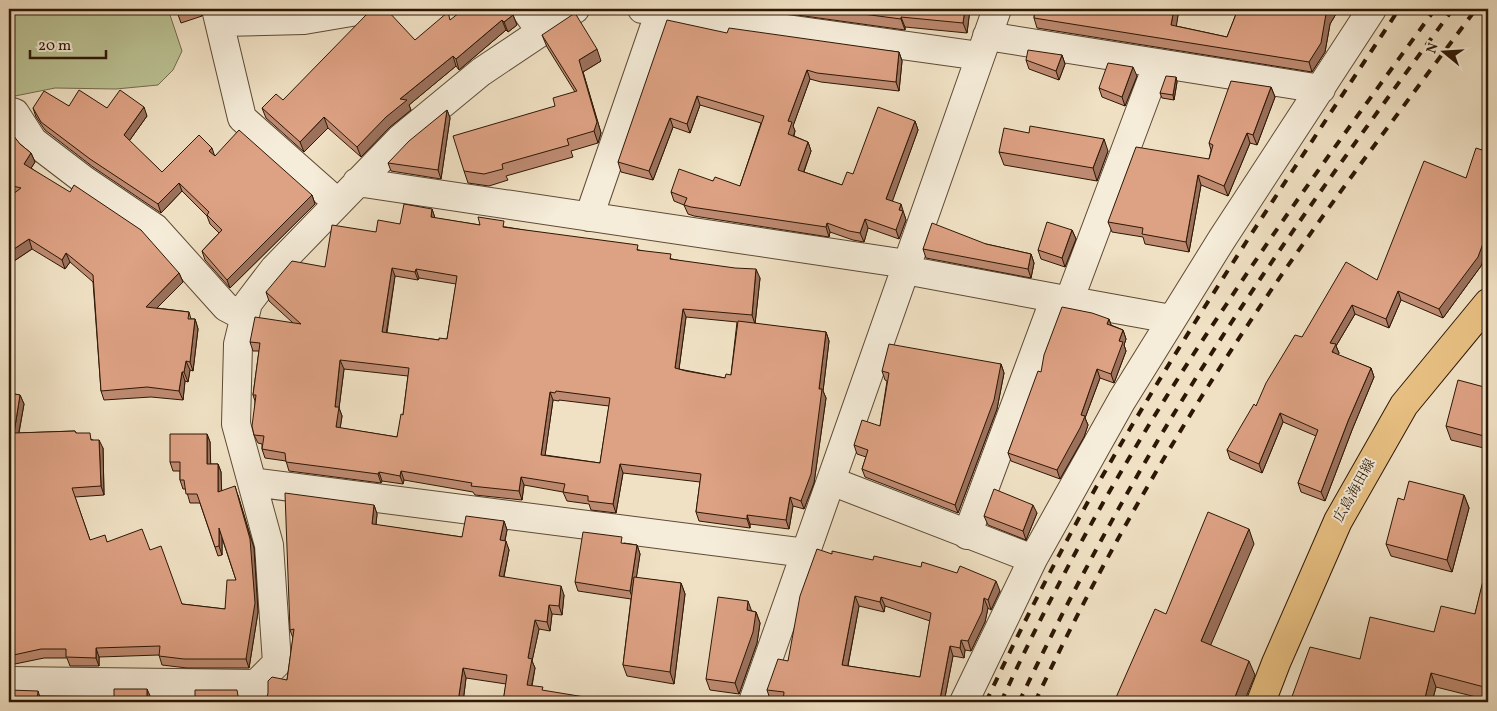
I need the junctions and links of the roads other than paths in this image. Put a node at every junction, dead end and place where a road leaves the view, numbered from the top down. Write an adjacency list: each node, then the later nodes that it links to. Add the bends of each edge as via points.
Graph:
1 (369, 9): 7 (street, via 304,20)
2 (525, 9): 8 (street)
3 (575, 9): 8 (street)
4 (997, 9): 9 (street)
5 (1372, 9): 11 (street)
6 (651, 10): 9 (street); 15 (street)
7 (218, 16): 14 (street, via 242,118)
8 (541, 32): 13 (street, via 481,72 408,132)
9 (984, 46): 10 (street); 16 (street)
10 (1158, 63): 11 (street); 17 (street)
11 (1321, 89): 20 (street)
12 (9, 111): 19 (street, via 15,113 33,141 155,228 226,307)
13 (357, 182): 14 (street); 15 (street)
14 (338, 203): 19 (street, via 274,269 248,302)
15 (588, 217): 16 (street)
16 (906, 267): 17 (street); 21 (street)
17 (1062, 299): 20 (street); 23 (street)
18 (1488, 303): 31 (main road, 広島海田線, via 1404,405 1338,521)
19 (245, 317): 22 (street, via 238,344 236,424)
20 (1171, 320): 25 (street, via 1122,400)
21 (831, 481): 23 (street); 24 (street)
22 (252, 482): 24 (street); 28 (street, via 269,545 277,663)
23 (967, 535): 25 (street)
24 (806, 553): 29 (street)
25 (1034, 559): 30 (street)
26 (9, 681): 27 (street)
27 (62, 692): 28 (street)
28 (256, 693)
29 (754, 702)
30 (964, 702)
31 (1261, 702)

